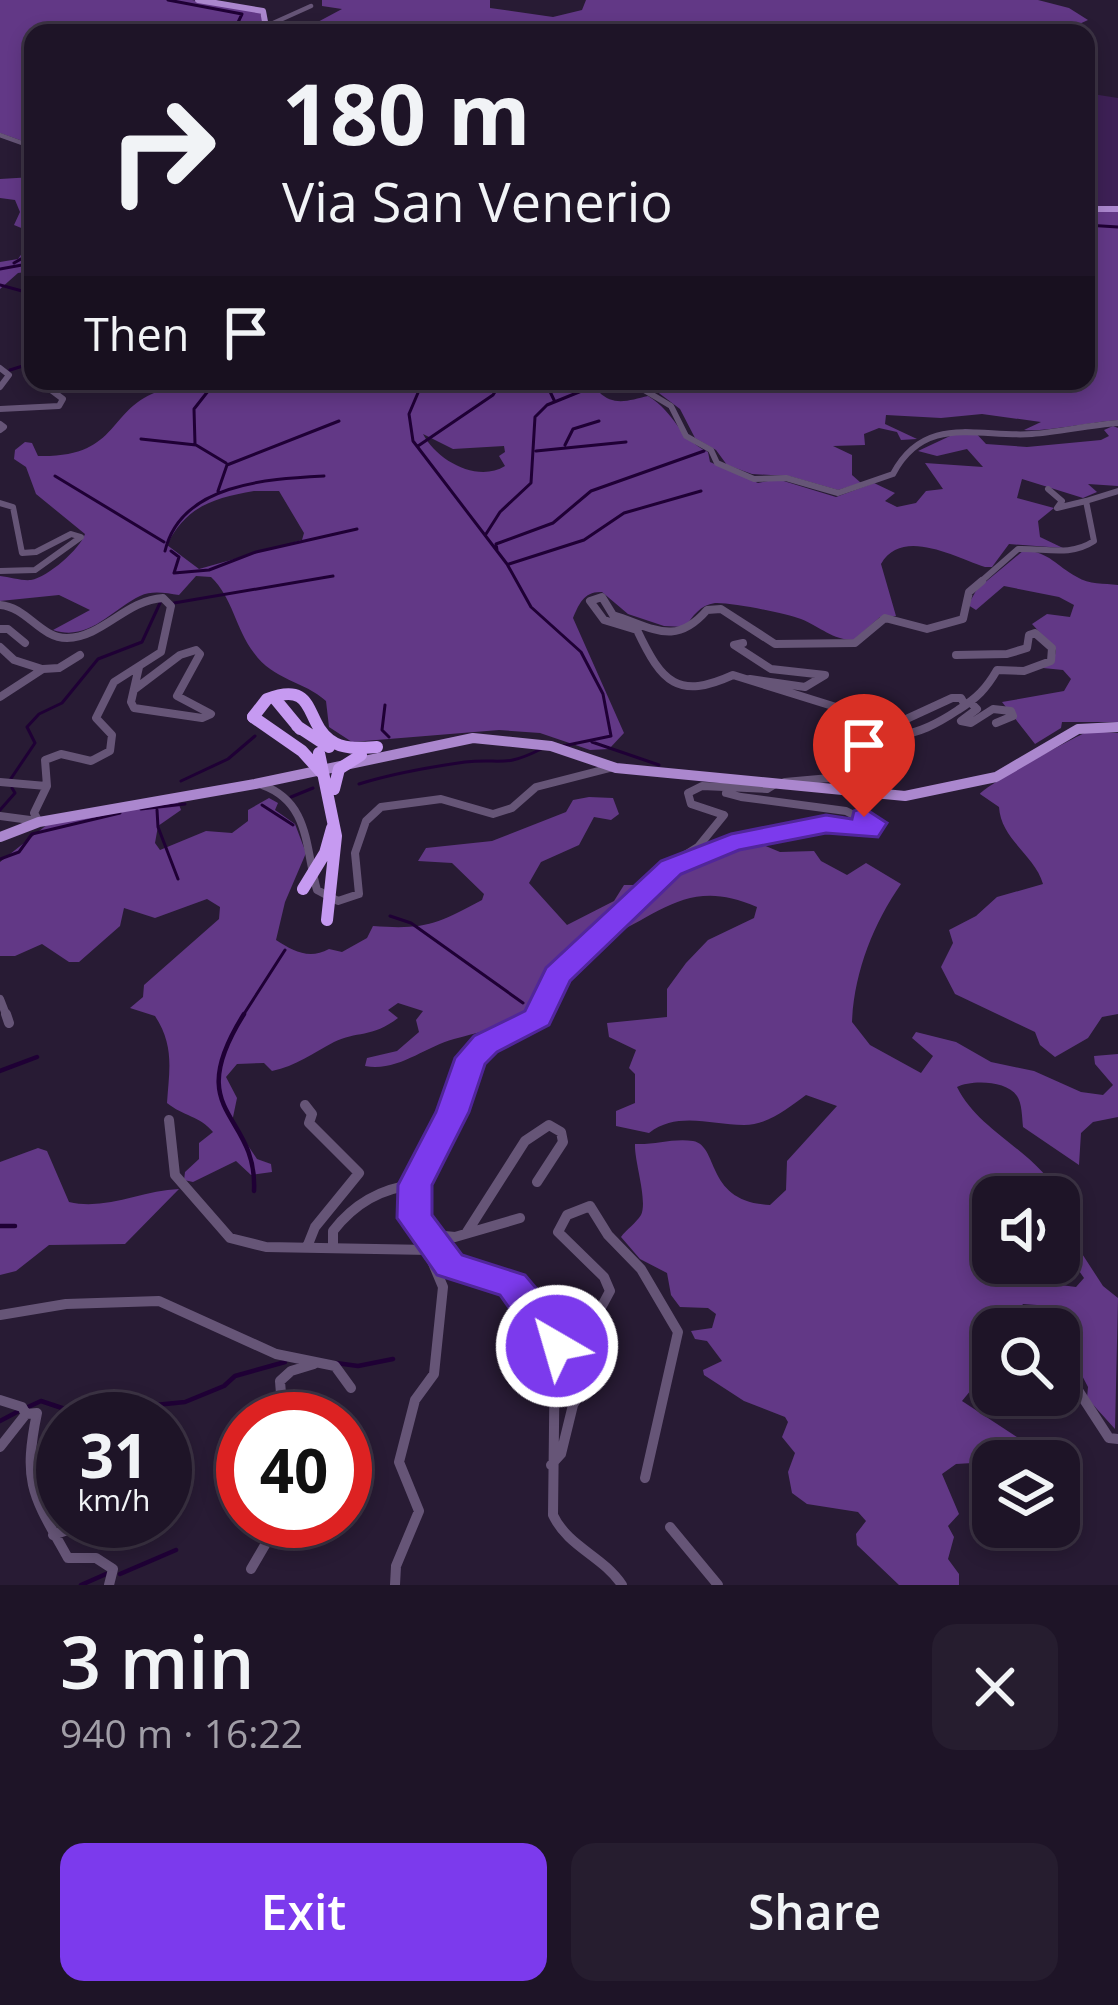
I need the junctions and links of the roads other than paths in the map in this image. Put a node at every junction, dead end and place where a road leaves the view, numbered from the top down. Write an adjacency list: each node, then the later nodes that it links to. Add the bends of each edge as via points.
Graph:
1 (198, 0): 7 (main road, via 262,11)
2 (304, 8): 4 (street)
3 (322, 8): 4 (street)
4 (284, 15): 6 (street)
5 (296, 17): 6 (street)
6 (277, 20): 8 (street)
7 (268, 24)
8 (271, 24)
9 (0, 368): 10 (street, via 9,376)
10 (0, 387)
11 (51, 390): 13 (street, via 63,399 59,406)
12 (644, 390): 14 (street, via 671,406 686,436 717,463 754,479 787,478 836,493 889,476 924,442 966,428 1029,434)
13 (0, 409)
14 (1118, 423)
15 (1048, 489): 17 (street, via 1062,501 1057,508)
16 (1118, 490): 17 (street)
17 (1086, 501): 29 (street, via 1092,545 1018,549 969,592 963,620 933,628 885,618 855,643 779,645 717,608 674,634 613,615 602,597 590,599 604,620 637,630 651,658 684,686)
18 (0, 503): 19 (street, via 13,507 22,553 81,537 35,571)
19 (0, 572)
20 (0, 605): 27 (street, via 17,606 55,637 75,637 148,598 170,602 163,648)
21 (0, 629): 22 (street)
22 (25, 643)
23 (743, 643): 29 (street, via 734,645 749,659 825,677 805,687)
24 (0, 647): 28 (street)
25 (80, 655): 28 (street)
26 (956, 655): 33 (street, via 1010,656 1033,633 1052,648 1051,661 997,670)
27 (140, 665): 30 (street); 42 (street, via 114,682 96,718 112,736 110,751 91,761 47,758)
28 (43, 669): 31 (street)
29 (742, 678): 33 (street, via 884,722 914,718 948,698)
30 (135, 688): 30 (street, via 138,710 211,714 177,696 196,650)
31 (0, 697)
32 (276, 700): 35 (highway)
33 (968, 704): 34 (street, via 977,710 962,721 971,723 1011,711); 40 (street, via 914,735 833,724 830,778)
34 (996, 723)
35 (297, 725): 37 (highway, via 330,747); 45 (highway, bridge, via 319,754)
36 (1118, 727): 40 (main road, via 1077,725 1011,771 932,794)
37 (377, 747): 45 (highway, bridge, via 335,774); 45 (highway, bridge, via 326,738 310,705 295,696 265,699 254,709 253,717 310,758)
38 (616, 768): 40 (main road); 41 (main road, bridge, via 532,743 461,739); 41 (street, via 536,787 493,814 441,799 381,806 366,821 356,853 362,888 338,901 317,890 300,811 279,790)
39 (0, 782): 43 (street)
40 (780, 783): 44 (street)
41 (255, 784): 46 (main road, via 60,818)
42 (47, 786): 43 (street); 46 (street)
43 (31, 788): 46 (street)
44 (728, 788): 50 (street, via 688,793 691,804 724,817); 50 (street, via 731,797 854,814 873,826 826,824 731,843)
45 (334, 796): 47 (highway, bridge)
46 (37, 815): 48 (street); 49 (main road)
47 (335, 815): 51 (highway, bridge, via 325,853); 52 (highway, bridge)
48 (4, 817)
49 (0, 837)
50 (662, 874): 58 (street, via 552,980 538,1018 476,1052)
51 (301, 891)
52 (327, 920)
53 (0, 999): 54 (street)
54 (10, 1023)
55 (305, 1105): 63 (street, via 313,1127 359,1173 308,1235)
56 (169, 1120): 63 (street, via 176,1175 221,1232 254,1246)
57 (538, 1182): 60 (street, via 563,1142 549,1125 526,1141)
58 (415, 1185): 61 (street, via 412,1209); 62 (street, via 392,1186 347,1215)
59 (520, 1218): 60 (street)
60 (466, 1232): 61 (street)
61 (422, 1234): 64 (street); 76 (street, via 458,1270 508,1281 555,1339)
62 (333, 1245): 63 (street); 64 (street)
63 (307, 1247)
64 (430, 1250): 84 (street, via 443,1287 436,1361 403,1437 399,1462 419,1510)
65 (0, 1315): 66 (street, via 159,1301)
66 (315, 1364): 67 (street, via 335,1366); 69 (street, via 291,1371)
67 (350, 1388)
68 (1080, 1391): 74 (street)
69 (281, 1392)
70 (0, 1400): 71 (street)
71 (26, 1414): 72 (street); 75 (street)
72 (36, 1415)
73 (36, 1429): 78 (street, via 28,1455)
74 (1114, 1439)
75 (0, 1447)
76 (550, 1465): 77 (street, via 592,1373 589,1330 610,1292 558,1229 567,1215 592,1206 678,1332); 85 (street, via 560,1532)
77 (645, 1478)
78 (36, 1501)
79 (670, 1527): 86 (street)
80 (61, 1548): 83 (street, via 68,1558 107,1563)
81 (263, 1548): 82 (street)
82 (251, 1569)
83 (110, 1585)
84 (394, 1585)
85 (622, 1585)
86 (718, 1585)

